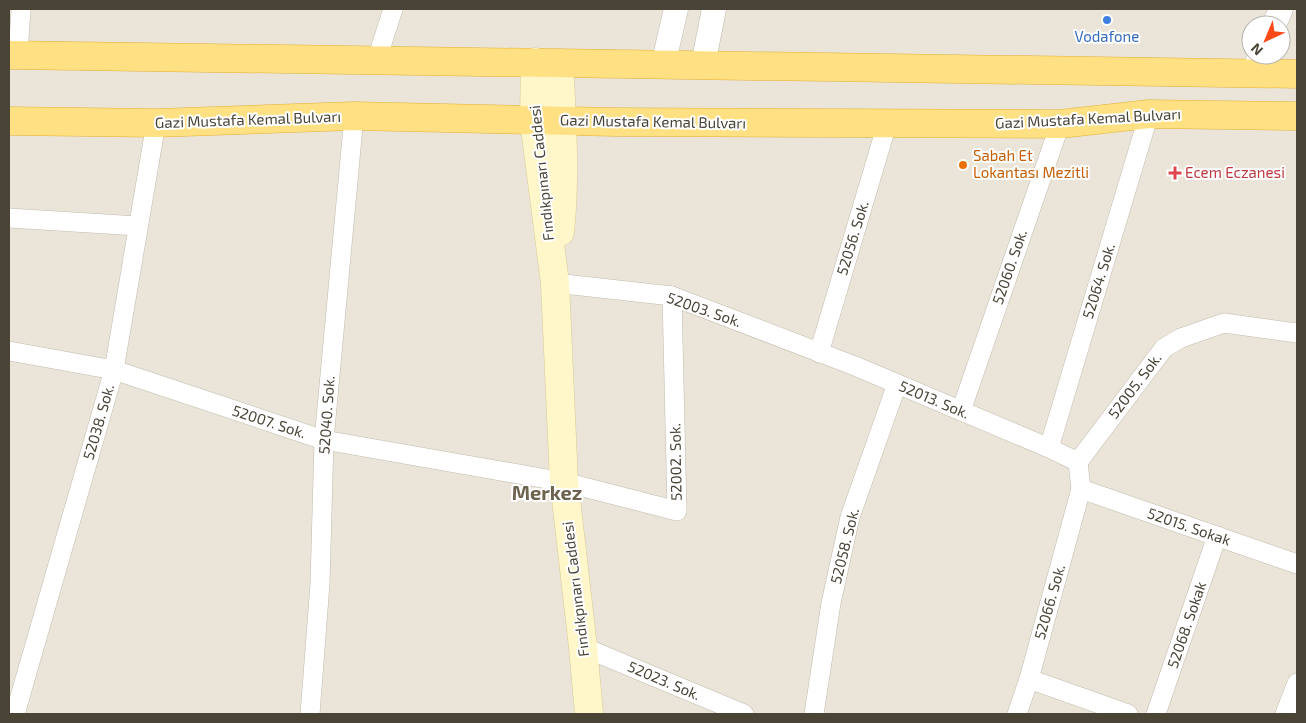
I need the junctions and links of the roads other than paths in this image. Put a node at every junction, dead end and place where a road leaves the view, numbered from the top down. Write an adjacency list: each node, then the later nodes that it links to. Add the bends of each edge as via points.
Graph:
1 (21, 9): 5 (street)
2 (393, 9): 6 (street)
3 (676, 9): 9 (street)
4 (714, 9): 10 (street)
5 (13, 55): 6 (highway)
6 (377, 59): 7 (highway)
7 (547, 62): 9 (highway); 16 (main road, Fındıkpınarı Caddesi); 17 (main road, Fındıkpınarı Caddesi)
8 (1241, 64): 10 (highway)
9 (663, 65): 10 (highway)
10 (703, 65)
11 (1261, 65): 12 (highway)
12 (1297, 74)
13 (1149, 114): 15 (highway, Gazi Mustafa Kemal Bulvarı); 21 (highway, Gazi Mustafa Kemal Bulvarı); 33 (street, 52064. Sok.)
14 (354, 116): 16 (highway, Gazi Mustafa Kemal Bulvarı); 19 (highway, Gazi Mustafa Kemal Bulvarı); 32 (street, 52040. Sok.)
15 (1297, 116)
16 (534, 120): 17 (highway, Gazi Mustafa Kemal Bulvarı); 24 (main road, Fındıkpınarı Caddesi)
17 (562, 120): 20 (highway, Gazi Mustafa Kemal Bulvarı); 24 (main road, Fındıkpınarı Caddesi, via 563,206)
18 (9, 121): 19 (highway, Gazi Mustafa Kemal Bulvarı)
19 (156, 123): 23 (street, 52038. Sok.)
20 (887, 124): 21 (highway, Gazi Mustafa Kemal Bulvarı); 28 (street, 52056. Sok.)
21 (1060, 124): 31 (street, 52060. Sok.)
22 (9, 218): 23 (street)
23 (138, 226): 29 (street, 52038. Sok.)
24 (555, 283): 25 (street, 52003. Sok.); 35 (main road, Fındıkpınarı Caddesi)
25 (672, 296): 28 (street, 52003. Sok.); 35 (street, 52002. Sok., via 677,511)
26 (1297, 333): 34 (street, 52005. Sok., via 1224,323 1181,338 1164,348)
27 (9, 351): 29 (street, 52007. Sok.)
28 (819, 353): 30 (street, 52013. Sok.)
29 (114, 370): 32 (street, 52007. Sok.); 42 (street, 52038. Sok.)
30 (897, 384): 31 (street, 52013. Sok.); 46 (street, 52058. Sok., via 850,517 831,603)
31 (961, 411): 33 (street, 52013. Sok.)
32 (324, 440): 35 (street, 52007. Sok.); 43 (street, 52040. Sok., via 320,584)
33 (1049, 448): 34 (street)
34 (1078, 462): 36 (street)
35 (564, 482): 39 (main road, Fındıkpınarı Caddesi)
36 (1081, 490): 37 (street, 52015. Sokak); 40 (street, 52066. Sok.)
37 (1218, 536): 38 (street, 52015. Sokak); 49 (street, 52068. Sokak)
38 (1297, 564)
39 (583, 647): 44 (main road, Fındıkpınarı Caddesi); 45 (street, 52023. Sok.)
40 (1029, 679): 47 (street, 52066. Sok.); 48 (street)
41 (1297, 683): 50 (street)
42 (15, 714)
43 (310, 714)
44 (589, 714)
45 (744, 714)
46 (814, 714)
47 (1017, 714)
48 (1128, 714)
49 (1156, 714)
50 (1285, 714)

